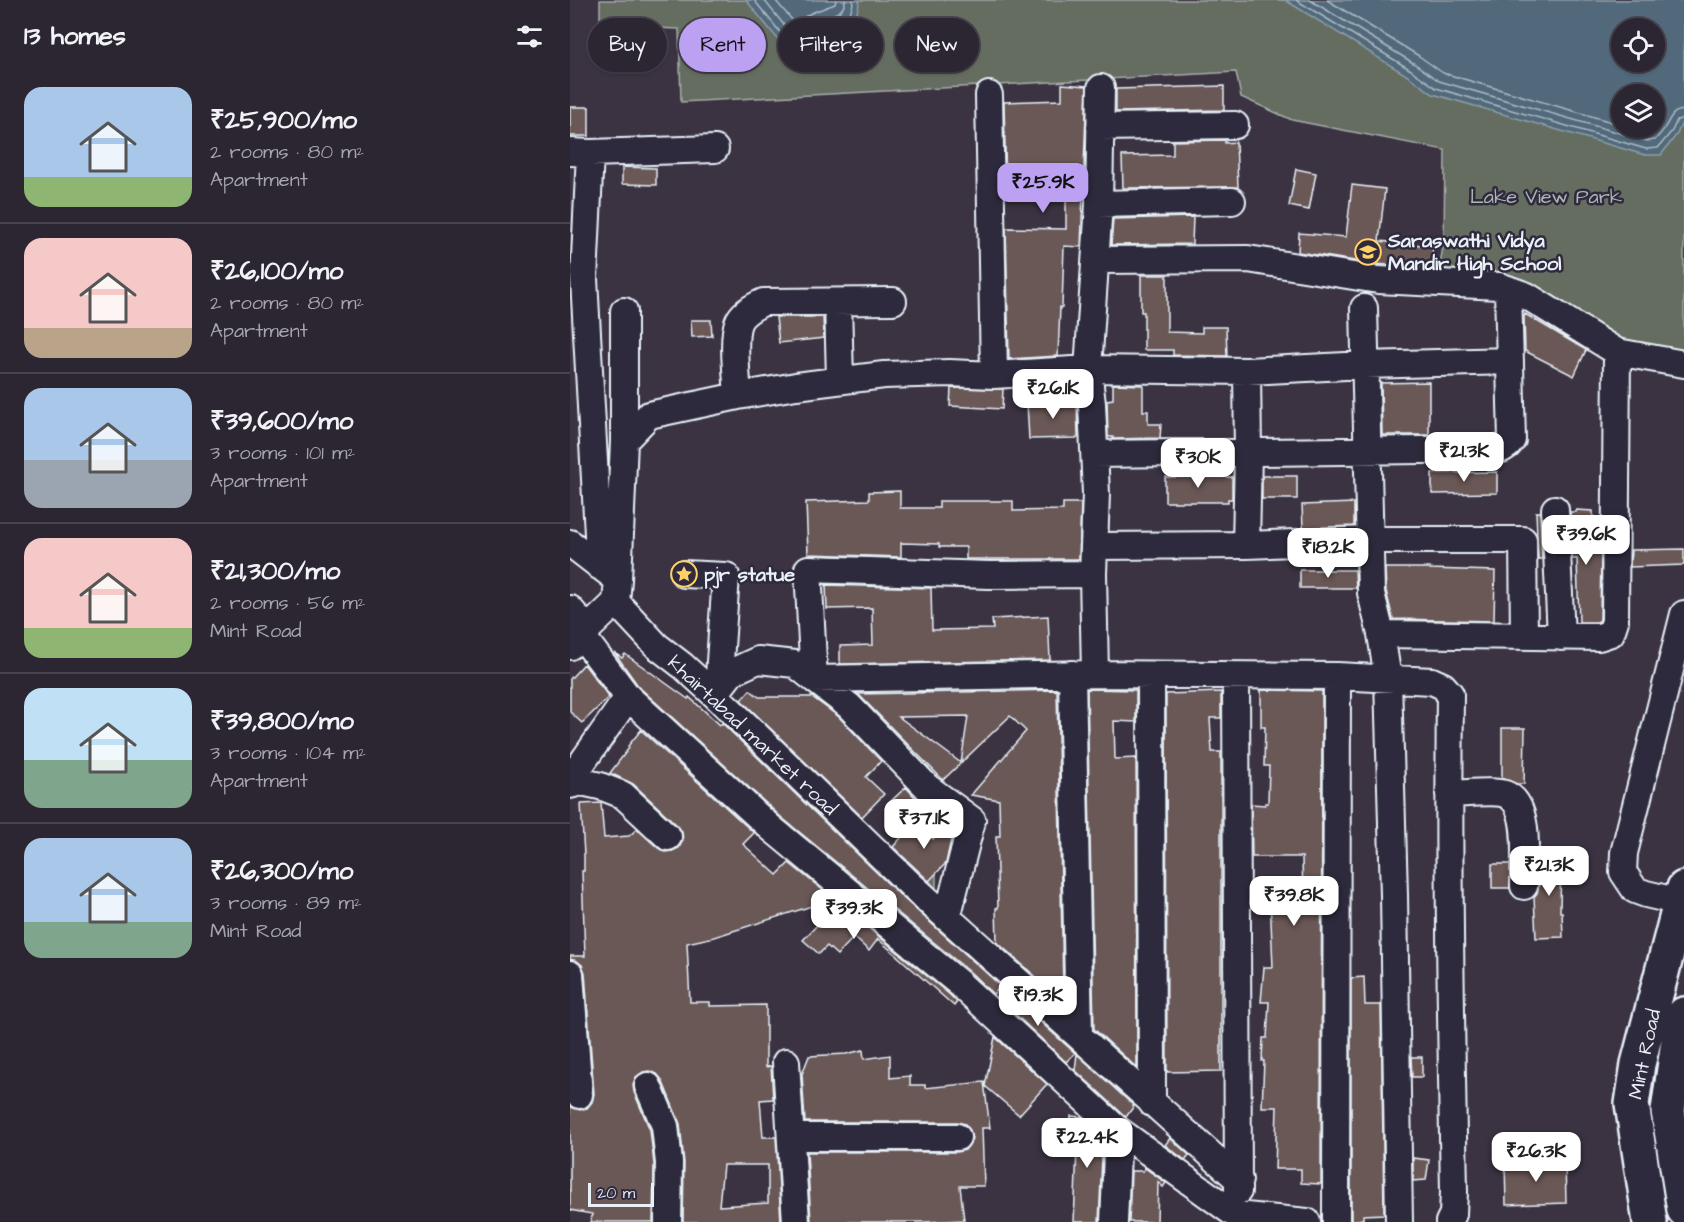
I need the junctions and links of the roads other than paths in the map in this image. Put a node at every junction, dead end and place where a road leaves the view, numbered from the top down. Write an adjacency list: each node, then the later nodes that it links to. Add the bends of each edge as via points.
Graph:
1 (1101, 88): 4 (street)
2 (989, 95): 21 (street)
3 (1235, 125): 4 (street)
4 (1100, 127): 8 (street)
5 (715, 149): 6 (street)
6 (580, 153): 35 (street, via 598,534)
7 (1232, 201): 8 (street)
8 (1099, 204): 9 (street)
9 (1096, 260): 10 (street, via 1248,259 1378,280); 19 (street)
10 (1508, 289): 15 (street, via 1527,296); 16 (street)
11 (893, 301): 12 (street)
12 (838, 302): 22 (street); 23 (street, via 763,302 747,311 738,322 735,337)
13 (1364, 308): 18 (street)
14 (624, 311): 24 (street)
15 (1617, 352): 17 (street); 41 (street, via 1615,621 1611,633 1599,637)
16 (1510, 361): 18 (street); 25 (street, via 1512,440 1502,449)
17 (1684, 364)
18 (1365, 365): 20 (street); 25 (street)
19 (1088, 369): 20 (street); 21 (street); 27 (street)
20 (1247, 371): 26 (street)
21 (994, 375): 22 (street, via 884,375)
22 (840, 380): 23 (street)
23 (738, 396): 24 (street, via 649,416)
24 (624, 441): 35 (street)
25 (1367, 450): 26 (street); 29 (street)
26 (1248, 452): 27 (street); 31 (street)
27 (1095, 454): 32 (street)
28 (1556, 509): 41 (street)
29 (1369, 540): 31 (street); 38 (street, via 1371,593); 39 (street, via 1523,540)
30 (570, 543): 35 (street, khairtabad market road)
31 (1246, 545): 32 (street)
32 (1094, 546): 34 (street)
33 (684, 574): 48 (street, via 726,576)
34 (1093, 574): 42 (street); 46 (street, via 808,569)
35 (611, 583): 40 (street); 48 (street, khairtabad market road, via 657,646)
36 (570, 609): 40 (street)
37 (1684, 614): 55 (street, via 1624,853 1623,872 1635,890)
38 (1381, 634): 39 (street); 47 (street)
39 (1524, 635): 41 (street)
40 (580, 637): 49 (street)
41 (1561, 637)
42 (1083, 674): 43 (street); 46 (street); 59 (street)
43 (1151, 675): 44 (street); 63 (street)
44 (1236, 676): 45 (street); 69 (street)
45 (1337, 676): 47 (street); 76 (street)
46 (814, 679): 48 (street, via 795,664 759,660 732,672); 56 (street, via 849,706 927,788 972,820)
47 (1388, 679): 52 (street, via 1432,681 1450,694); 77 (street)
48 (717, 693): 56 (street, khairtabad market road)
49 (628, 697): 50 (street); 66 (street, via 771,828 960,984)
50 (570, 780)
51 (570, 785): 53 (street, via 582,782 623,795)
52 (1449, 794): 54 (street, via 1502,793 1514,799 1521,809 1525,839); 78 (street, via 1454,1192)
53 (668, 837)
54 (1524, 886)
55 (1682, 895): 64 (street, Mint Road, via 1638,1064)
56 (947, 918): 59 (street, khairtabad market road)
57 (570, 974): 62 (street)
58 (1684, 1014): 65 (street, Mint Road)
59 (1079, 1036): 63 (street, khairtabad market road)
60 (786, 1062): 67 (street)
61 (648, 1086): 72 (street, via 665,1126)
62 (579, 1095)
63 (1152, 1103): 69 (street, khairtabad market road)
64 (1632, 1104): 65 (street); 79 (street, Mint Road)
65 (1668, 1111): 70 (street, Mint Road)
66 (1118, 1130): 71 (street); 74 (street)
67 (792, 1137): 68 (street); 73 (street)
68 (957, 1137)
69 (1239, 1180): 71 (street)
70 (1684, 1210)
71 (1236, 1219): 75 (street)
72 (668, 1222)
73 (796, 1222)
74 (1114, 1222)
75 (1307, 1222)
76 (1336, 1222)
77 (1399, 1222)
78 (1449, 1222)
79 (1650, 1222)

